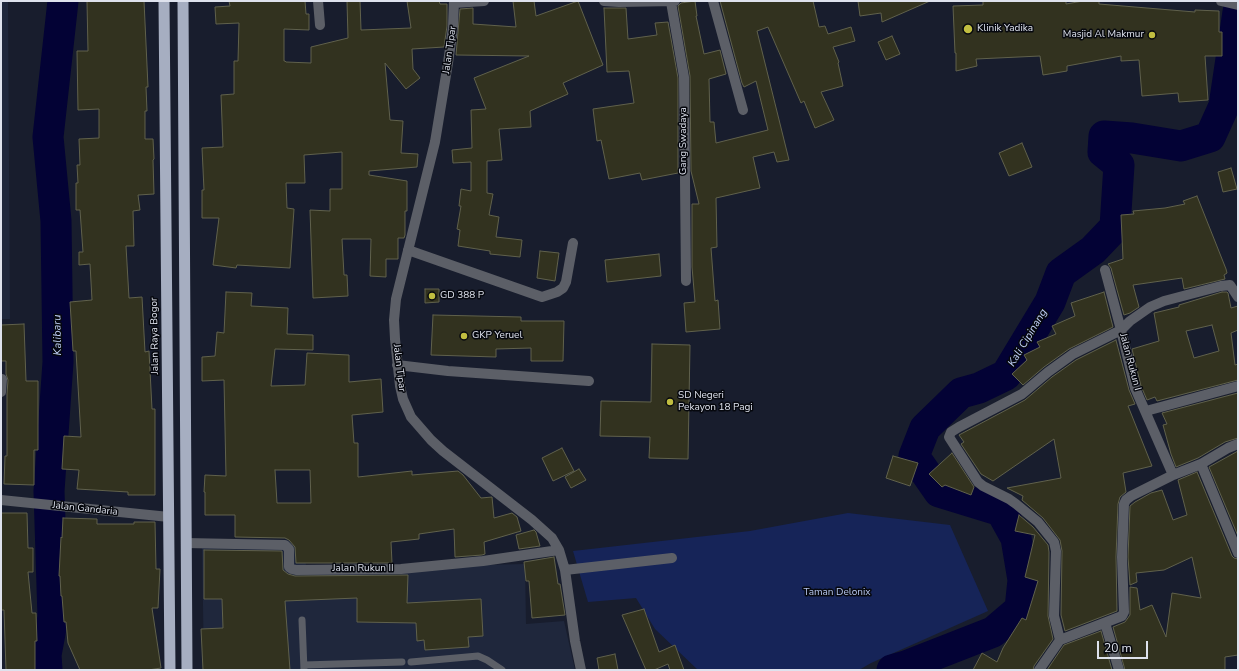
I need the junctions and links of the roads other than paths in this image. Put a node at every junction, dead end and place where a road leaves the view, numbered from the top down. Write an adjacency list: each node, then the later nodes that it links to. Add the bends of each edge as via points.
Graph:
1 (164, 1): 29 (highway, Jalan Raya Bogor)
2 (183, 1): 30 (highway)
3 (318, 1): 11 (street)
4 (484, 1): 9 (street)
5 (604, 1): 6 (street)
6 (673, 1): 16 (street, Gang Swadaya, via 684,77)
7 (713, 1): 12 (street)
8 (1221, 1): 10 (street)
9 (454, 2): 14 (street, Jalan Tipar, via 453,27 437,127)
10 (1238, 5)
11 (320, 25)
12 (743, 110)
13 (573, 243): 14 (street, via 563,288 542,297)
14 (408, 250): 19 (street, Jalan Tipar, via 396,299 394,320)
15 (1105, 270): 18 (street)
16 (686, 281)
17 (1238, 297): 18 (street, Jalan Rukun I, via 1230,285 1164,301 1130,320)
18 (1121, 330): 24 (street, Jalan Rukun I, via 1135,388); 37 (street, via 1073,354 1022,394 959,427 949,437 978,482 1016,504 1038,522 1054,542 1054,616)
19 (397, 365): 21 (street); 31 (street, Jalan Tipar, via 403,400 411,417 422,430 443,451 542,528)
20 (2, 379): 23 (street)
21 (589, 381)
22 (1238, 386): 24 (street)
23 (1, 392)
24 (1146, 411): 27 (street, Jalan Rukun I)
25 (1238, 444): 26 (street)
26 (1202, 464): 27 (street); 32 (street)
27 (1173, 474): 36 (street, via 1130,496 1124,504 1124,612 1120,618)
28 (1, 500): 29 (street, Jalan Gandaria)
29 (169, 517): 41 (highway, Jalan Raya Bogor)
30 (186, 543): 31 (street, Jalan Rukun II, via 285,545 288,548 289,567 292,570 401,569); 42 (highway)
31 (560, 550): 34 (street, Jalan Tipar)
32 (1238, 553)
33 (672, 558): 34 (street)
34 (565, 570): 44 (street, Jalan Tipar)
35 (302, 620): 40 (lane)
36 (1105, 623): 37 (street); 46 (street)
37 (1060, 640): 45 (street)
38 (402, 662): 40 (lane)
39 (411, 662): 43 (lane, via 478,656)
40 (304, 668)
41 (170, 670)
42 (187, 670)
43 (502, 670)
44 (581, 670)
45 (1039, 670)
46 (1119, 670)

